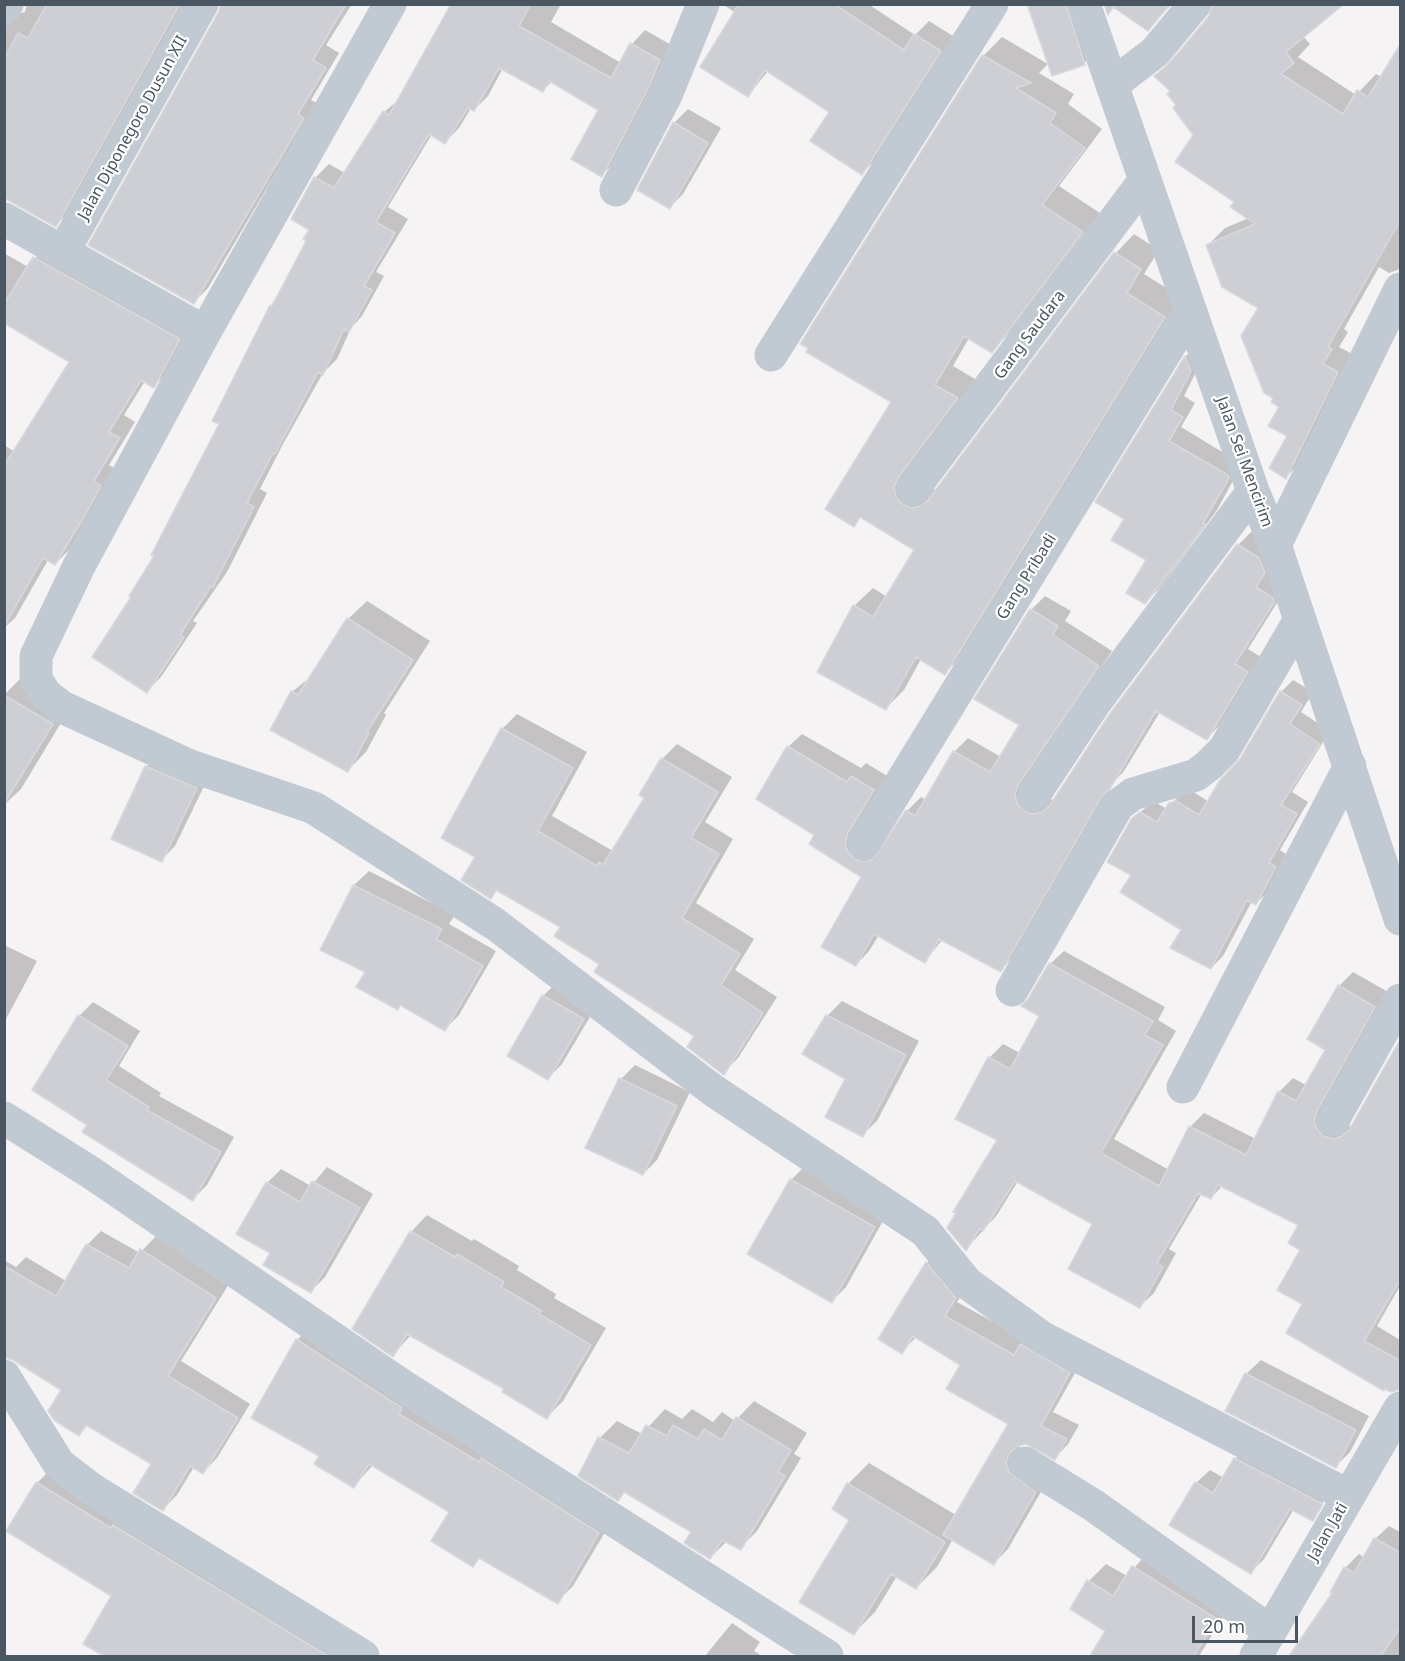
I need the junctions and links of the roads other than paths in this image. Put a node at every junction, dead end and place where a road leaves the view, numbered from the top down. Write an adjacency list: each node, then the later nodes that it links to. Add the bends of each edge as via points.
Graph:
1 (7, 4): 8 (street)
2 (202, 4): 13 (street, Jalan Diponegoro Dusun XII)
3 (390, 4): 16 (street)
4 (703, 4): 11 (street, via 666,94)
5 (992, 4): 17 (street)
6 (1084, 4): 9 (street, Jalan Sei Mencirim)
7 (1195, 4): 9 (street, via 1155,52)
8 (4, 9)
9 (1112, 85): 10 (street, Jalan Sei Mencirim)
10 (1145, 180): 15 (street, Jalan Sei Mencirim); 18 (street, Gang Saudara)
11 (616, 190)
12 (4, 219): 13 (street)
13 (63, 252): 16 (street)
14 (1401, 289): 20 (street)
15 (1190, 312): 19 (street, Jalan Sei Mencirim); 24 (street, Gang Pribadi)
16 (205, 333): 34 (street, via 46,634 36,657 36,679 46,695 62,707 188,765 314,808 495,924 714,1091 925,1231 967,1283 1043,1338)
17 (771, 355)
18 (913, 489)
19 (1253, 491): 20 (street, Jalan Sei Mencirim); 23 (street, via 1094,705)
20 (1275, 545): 21 (street, Jalan Sei Mencirim)
21 (1299, 621): 22 (street, Jalan Sei Mencirim); 26 (street, via 1224,750 1196,775 1133,794 1118,805)
22 (1350, 766): 25 (street, Jalan Sei Mencirim); 28 (street)
23 (1034, 795)
24 (864, 843)
25 (1401, 919)
26 (1012, 990)
27 (1401, 1000): 30 (street)
28 (1183, 1087)
29 (4, 1118): 37 (street, via 90,1172 406,1388)
30 (1333, 1120)
31 (4, 1376): 36 (street, via 59,1464 93,1490)
32 (1401, 1408): 34 (street, Jalan Jati)
33 (1025, 1463): 35 (street, via 1093,1505)
34 (1349, 1496): 35 (street, Jalan Jati)
35 (1263, 1644)
36 (363, 1656)
37 (827, 1656)

